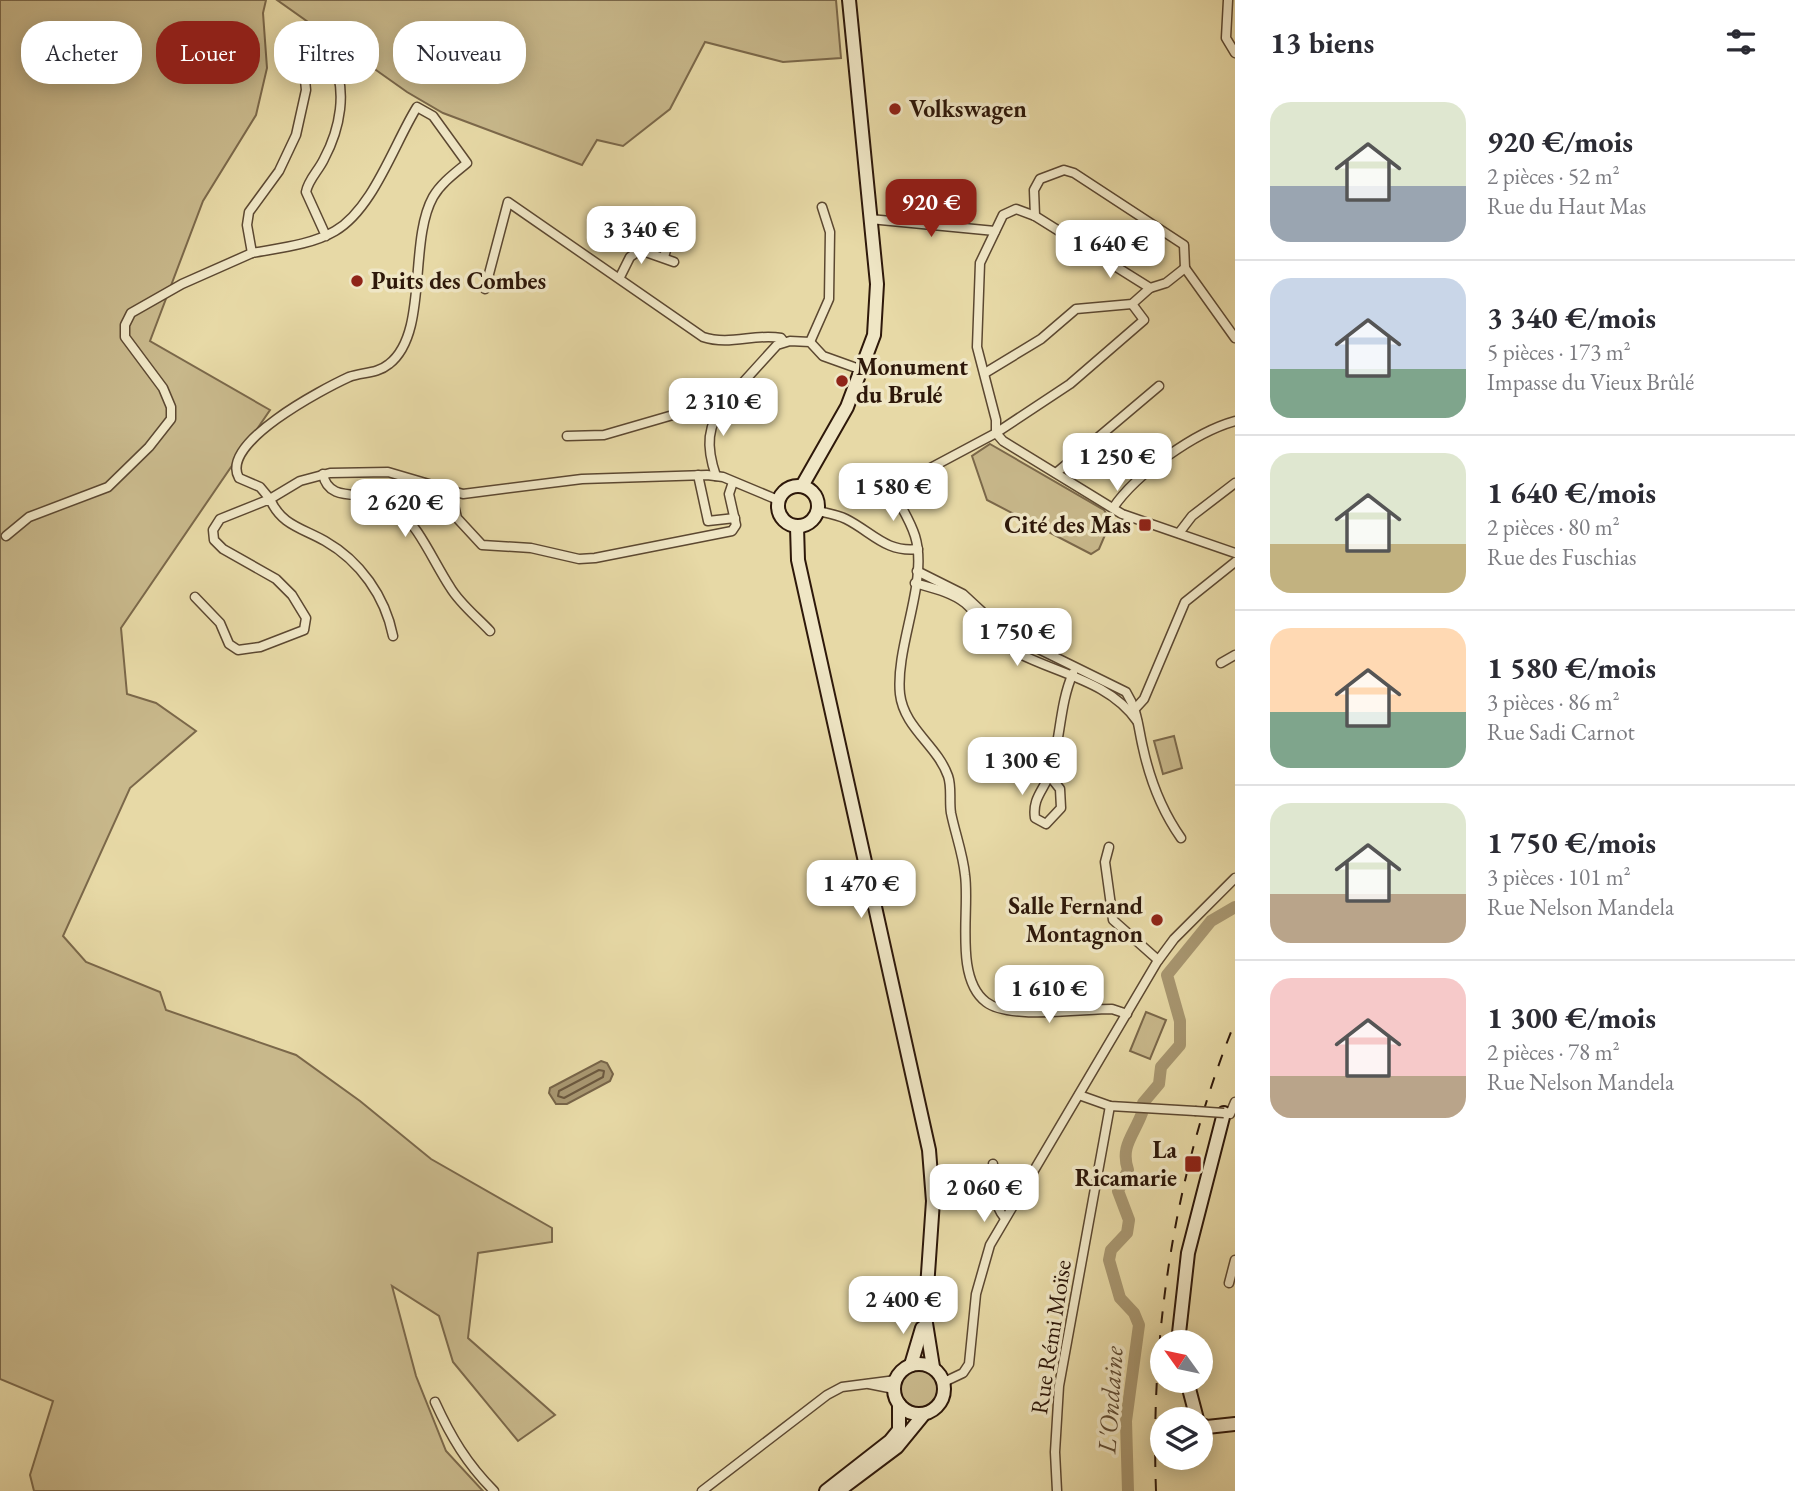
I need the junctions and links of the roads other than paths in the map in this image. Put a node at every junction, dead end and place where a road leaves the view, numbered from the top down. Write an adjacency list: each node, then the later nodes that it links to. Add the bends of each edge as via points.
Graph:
1 (849, 0): 6 (main road)
2 (1228, 0): 3 (street, via 1226,38)
3 (1235, 53)
4 (821, 207): 20 (street, via 830,232 829,299)
5 (1035, 216): 7 (street, via 1016,209 1003,215); 13 (street, via 1034,190 1040,179 1065,170 1074,173 1184,245); 15 (street)
6 (870, 219): 7 (street); 21 (main road, via 877,284 874,335)
7 (995, 231): 22 (street, via 980,263 977,347)
8 (326, 236): 10 (street); 10 (street, via 306,192 331,145 340,115 341,89 328,51 309,37 302,49 306,90 296,135 279,171 249,212); 36 (street, via 364,204 417,107 433,116 467,163 442,186 428,208 410,326 395,359 380,370 346,378 277,418 252,441 236,461 235,471)
9 (667, 247): 11 (street)
10 (252, 253): 43 (street, via 131,313 125,337 163,388 172,407 171,419 108,487 29,517)
11 (664, 257): 12 (street); 14 (street, via 640,250 629,257)
12 (674, 262)
13 (1185, 268): 15 (street, via 1166,283); 18 (street)
14 (620, 277): 16 (street, via 508,202); 19 (street, via 703,337 728,342 765,337)
15 (1150, 288): 17 (street)
16 (485, 289)
17 (1132, 304): 22 (street, via 1076,309 1041,339); 26 (street, via 1144,320 1070,384)
18 (1235, 338)
19 (784, 342): 20 (street); 24 (street, via 770,351)
20 (810, 342): 21 (street, via 823,356)
21 (862, 370): 34 (main road, via 847,407)
22 (985, 373): 26 (street)
23 (1159, 386): 28 (street)
24 (728, 399): 27 (street, via 604,435); 31 (street, via 708,438)
25 (1235, 421): 38 (street, via 1210,431 1143,474)
26 (996, 433): 28 (street); 44 (street, via 891,489)
27 (567, 436)
28 (1056, 473): 38 (street)
29 (323, 474): 35 (street, via 388,472); 36 (street); 50 (street, via 324,485 331,491 377,495 397,507 424,540 454,594)
30 (698, 475): 31 (street); 35 (street); 40 (street, via 708,521)
31 (716, 476): 32 (street)
32 (733, 482): 37 (street); 40 (street, via 729,494)
33 (1235, 483): 42 (street, via 1192,516)
34 (802, 486): 37 (main road, via 786,490); 39 (main road, via 816,497)
35 (451, 492): 40 (street, via 457,518 482,545 531,548 579,559 732,531)
36 (270, 499): 49 (street, via 220,519 213,535 223,549 283,585 306,618 304,630 260,647 238,650); 51 (street, via 282,518 334,547 361,570 384,607)
37 (778, 500): 41 (main road, via 781,518)
38 (1113, 508): 42 (street)
39 (818, 511): 41 (main road, via 810,522); 44 (street, via 844,518 884,545 902,551)
40 (735, 518)
41 (797, 527): 71 (main road, via 798,560 929,1150 933,1201)
42 (1179, 533): 45 (street)
43 (6, 536)
44 (918, 549): 47 (street)
45 (1235, 552)
46 (1235, 562): 56 (street, via 1185,602)
47 (917, 571): 48 (street); 54 (street, via 963,594 1004,632)
48 (915, 583): 55 (street, via 964,602 1015,651); 62 (street, via 900,692 911,724 949,779 950,810 966,876 968,970 975,990 985,1002 1010,1011 1112,1009)
49 (195, 597)
50 (490, 631)
51 (393, 636)
52 (1235, 655): 53 (street)
53 (1221, 663)
54 (1075, 667): 55 (street); 56 (street, via 1126,692)
55 (1071, 676): 56 (street, via 1109,693); 57 (street, via 1063,695)
56 (1134, 711): 58 (street, via 1150,776)
57 (1049, 775): 57 (street, via 1034,808 1035,818 1046,824 1061,808 1060,789)
58 (1181, 838)
59 (1109, 847): 61 (street, via 1105,862 1113,920)
60 (1235, 878): 61 (street)
61 (1158, 960): 62 (street)
62 (1127, 1014): 63 (street)
63 (1079, 1095): 65 (street); 68 (street)
64 (1235, 1102): 66 (street)
65 (1110, 1107): 66 (street, bridge); 86 (street, Rue Rémi Moïse, via 1059,1386)
66 (1230, 1114): 72 (main road, via 1188,1253)
67 (993, 1164): 68 (street, via 995,1191)
68 (1004, 1217): 75 (street, via 978,1280 969,1364 963,1373)
69 (1235, 1260): 70 (street)
70 (1229, 1283)
71 (925, 1317): 73 (main road); 74 (main road)
72 (1179, 1330)
73 (911, 1365): 74 (main road); 76 (main road)
74 (933, 1367): 75 (main road)
75 (944, 1382): 79 (main road, via 938,1406)
76 (895, 1384): 78 (main road); 83 (street, via 842,1387 827,1395)
77 (435, 1402): 82 (street, via 455,1446)
78 (899, 1404): 79 (main road); 84 (main road, via 900,1430)
79 (923, 1414): 85 (main road, via 897,1447)
80 (1235, 1423): 81 (main road)
81 (1213, 1426)
82 (494, 1491)
83 (702, 1491)
84 (826, 1491)
85 (837, 1491)
86 (1057, 1491)

